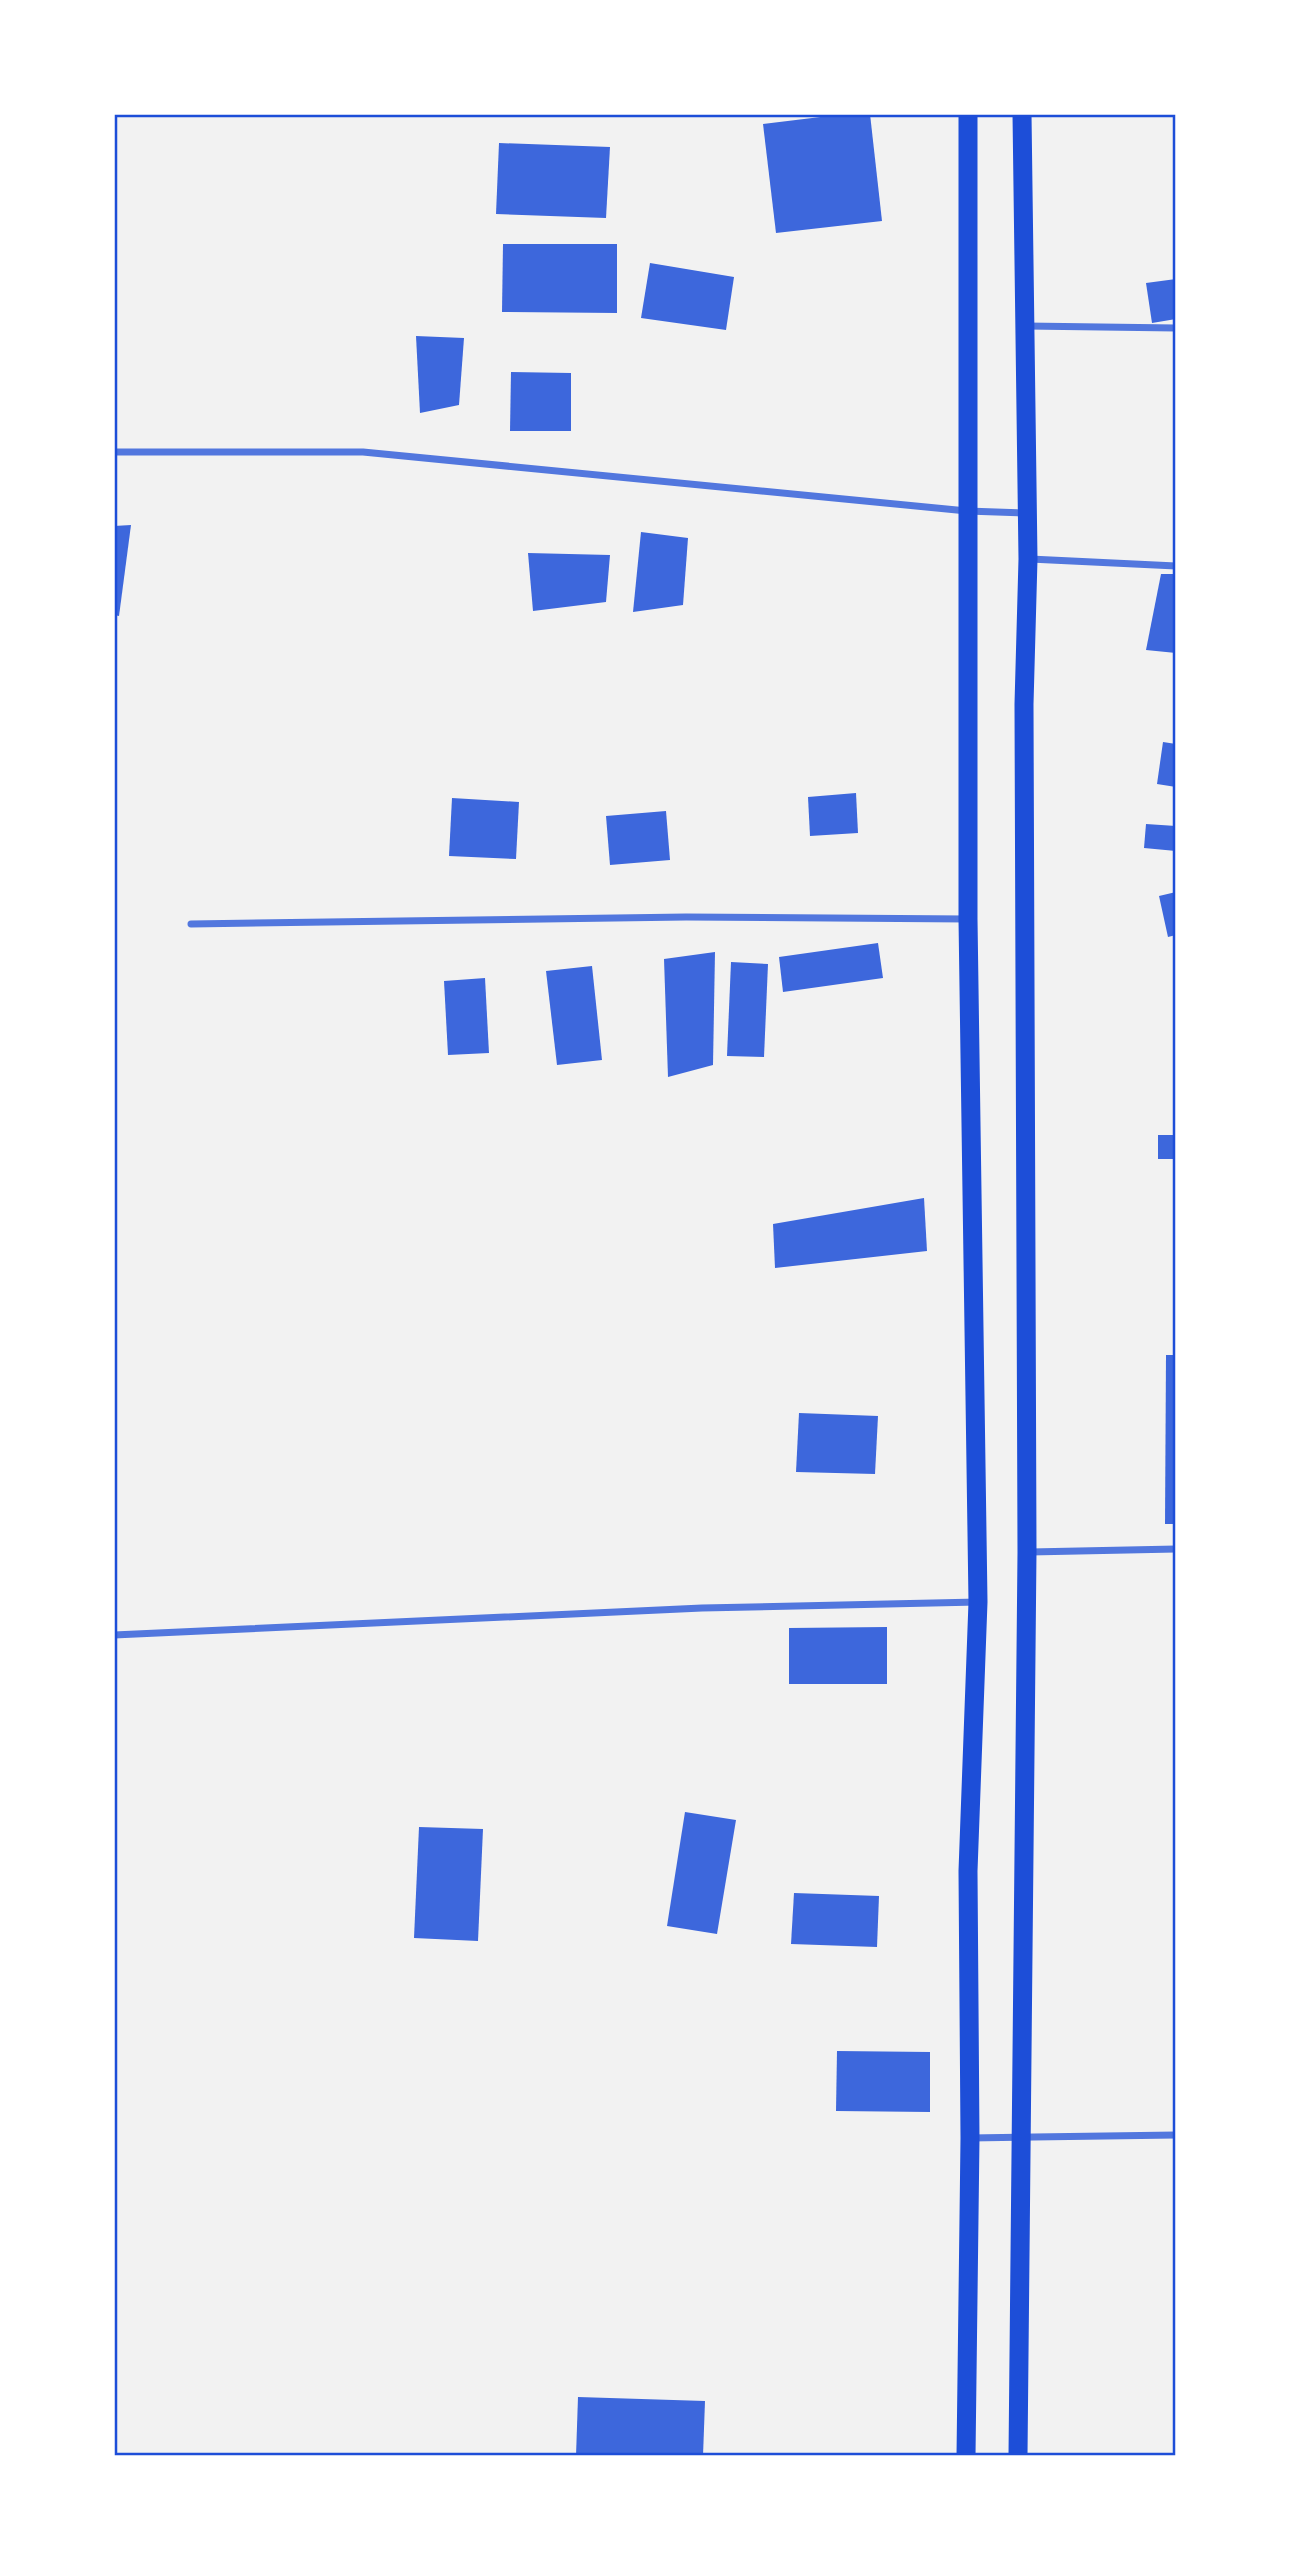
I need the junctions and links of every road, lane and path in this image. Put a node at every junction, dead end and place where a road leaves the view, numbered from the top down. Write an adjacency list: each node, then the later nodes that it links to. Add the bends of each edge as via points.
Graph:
1 (968, 114): 6 (highway)
2 (1022, 114): 3 (highway)
3 (1023, 326): 4 (street); 7 (highway)
4 (1176, 328)
5 (114, 452): 6 (street, via 363,452)
6 (967, 511): 7 (street); 10 (highway)
7 (1027, 513): 8 (highway)
8 (1028, 559): 9 (street); 13 (highway, via 1024,704)
9 (1176, 566)
10 (968, 919): 11 (street, via 686,917); 14 (highway)
11 (191, 924)
12 (1176, 1549): 13 (street)
13 (1027, 1552): 18 (highway)
14 (978, 1602): 15 (street, via 702,1608); 17 (highway, via 968,1871)
15 (114, 1635)
16 (1176, 2135): 18 (street)
17 (970, 2138): 18 (street); 19 (highway)
18 (1023, 2138): 20 (highway)
19 (966, 2456)
20 (1018, 2456)

